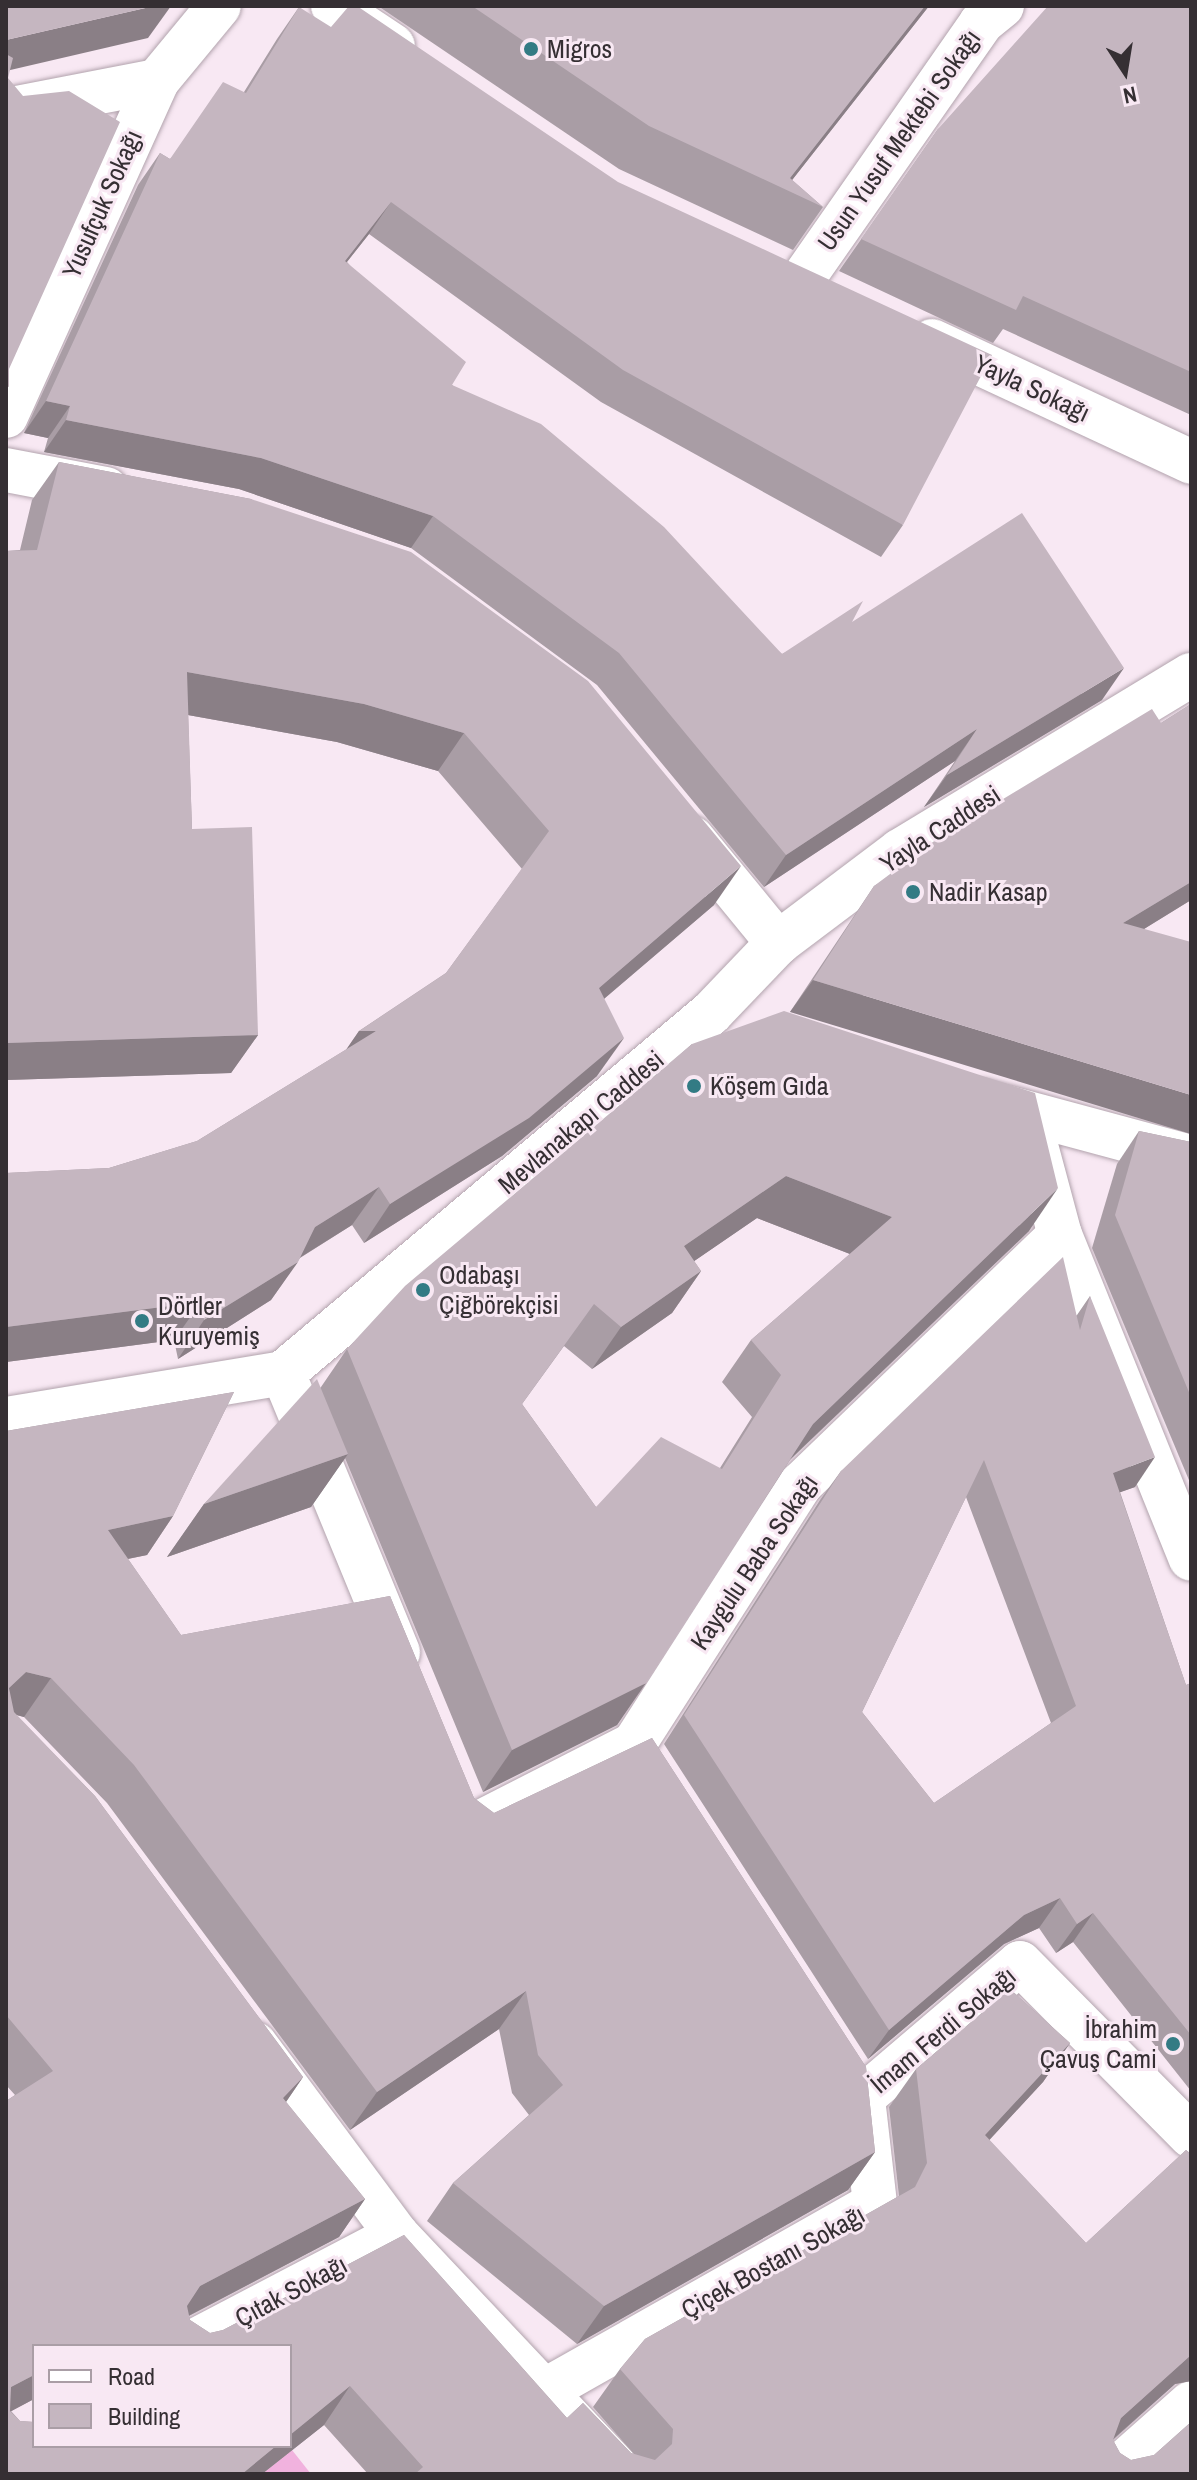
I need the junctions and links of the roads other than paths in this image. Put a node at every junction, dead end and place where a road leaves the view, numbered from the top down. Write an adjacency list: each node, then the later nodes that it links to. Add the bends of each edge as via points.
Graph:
1 (219, 6): 5 (street, Yusufçuk Sokağı)
2 (333, 6): 4 (street)
3 (1002, 6): 8 (street, Usun Yusuf Mektebi Sokağı, via 981,23)
4 (424, 68)
5 (157, 81): 6 (street); 11 (street, Yusufçuk Sokağı)
6 (6, 110)
7 (760, 261): 8 (street)
8 (802, 280): 9 (street)
9 (845, 300)
10 (888, 320): 12 (street, Yayla Sokağı)
11 (6, 416)
12 (1191, 462)
13 (6, 470): 14 (street)
14 (141, 496)
15 (1191, 675): 17 (street, Yayla Caddesi, via 900,851)
16 (668, 810): 17 (street)
17 (778, 943): 18 (street, Yayla Caddesi)
18 (711, 1013): 19 (street); 24 (street, Mevlanakapı Caddesi)
19 (756, 1028)
20 (938, 1087): 21 (street)
21 (1028, 1116): 22 (street); 23 (street)
22 (1191, 1157)
23 (1060, 1235): 26 (street); 28 (street, Kaygulu Baba Sokağı, via 801,1484)
24 (283, 1373): 25 (street); 27 (street)
25 (6, 1419)
26 (1191, 1559)
27 (416, 1696)
28 (634, 1744): 29 (street, via 470,1827); 30 (street)
29 (452, 1783)
30 (659, 1783)
31 (230, 2009): 35 (street)
32 (837, 2057): 33 (street, Çiçek Bostanı Sokağı)
33 (863, 2097): 34 (street, İmam Ferdi Sokağı, via 1020,1963); 37 (street, Çiçek Bostanı Sokağı, via 875,2204)
34 (1191, 2136)
35 (397, 2235): 36 (street, Çıtak Sokağı); 37 (street)
36 (189, 2344)
37 (544, 2391): 39 (street)
38 (1191, 2403): 40 (street)
39 (622, 2474)
40 (1111, 2474)

